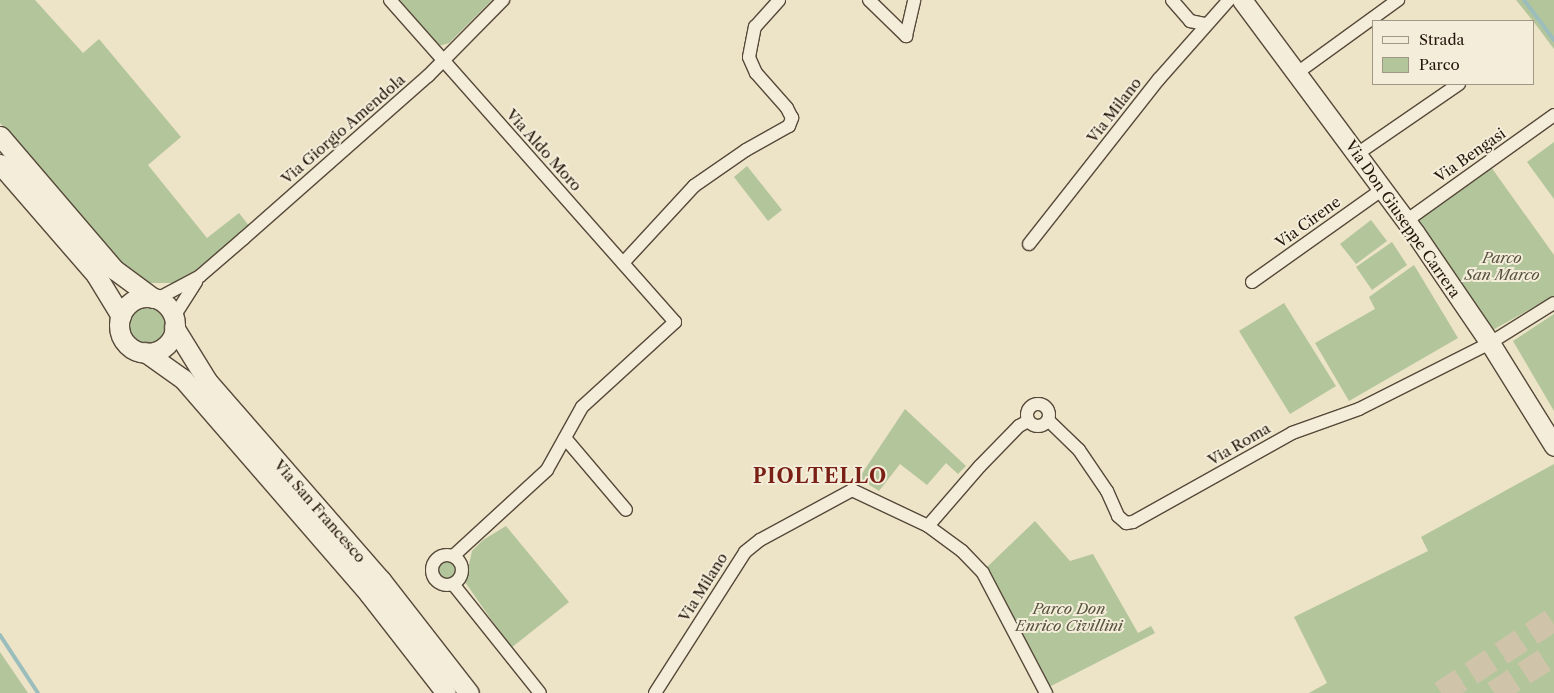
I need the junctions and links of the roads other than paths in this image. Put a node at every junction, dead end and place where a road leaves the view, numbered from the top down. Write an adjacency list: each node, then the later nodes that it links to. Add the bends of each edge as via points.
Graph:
1 (390, 0): 11 (street, Via Aldo Moro)
2 (503, 0): 11 (street, Via Giorgio Amendola)
3 (779, 0): 21 (street, via 754,29 749,57 756,73 785,104 792,118 784,131 746,150 684,194)
4 (869, 0): 5 (street, via 906,36)
5 (914, 0)
6 (1172, 0): 10 (street, via 1190,21)
7 (1229, 0): 10 (street, Via Milano)
8 (1242, 0): 12 (street, Via Don Giuseppe Carrera)
9 (1398, 0): 12 (street)
10 (1206, 24): 20 (street, Via Milano)
11 (443, 61): 21 (street, Via Aldo Moro); 22 (street, Via Giorgio Amendola)
12 (1298, 73): 16 (street, Via Don Giuseppe Carrera)
13 (1458, 85): 16 (street)
14 (1554, 115): 19 (street, Via Bengasi)
15 (0, 136): 24 (street, via 115,270)
16 (1357, 154): 18 (street, Via Don Giuseppe Carrera)
17 (0, 164): 26 (street, via 96,275)
18 (1382, 189): 19 (street, Via Don Giuseppe Carrera); 23 (street, Via Cirene)
19 (1406, 220): 28 (street, Via Don Giuseppe Carrera)
20 (1028, 244)
21 (623, 263): 32 (street, Via Aldo Moro, via 675,322 582,407)
22 (200, 276): 24 (street, Via Giorgio Amendola); 27 (street, Via Giorgio Amendola)
23 (1252, 282)
24 (155, 299): 26 (street, via 134,301); 27 (street, via 167,306)
25 (1554, 303): 28 (street)
26 (121, 316): 29 (street, via 119,329 124,340 132,348)
27 (174, 323): 29 (street, via 167,344); 39 (street, Via San Francesco, via 208,382 381,580)
28 (1490, 343): 30 (street, Via Roma, via 1346,415 1292,432 1133,522 1126,523 1118,516 1107,491 1079,450); 33 (street, Via Don Giuseppe Carrera)
29 (145, 352): 38 (street, Via San Francesco, via 183,379 370,594)
30 (1048, 420): 31 (street, via 1038,426); 31 (street, via 1048,410 1036,403 1027,412)
31 (1028, 421): 35 (street, via 1019,426 980,466)
32 (565, 438): 34 (street); 36 (street, via 544,473)
33 (1554, 446)
34 (626, 510)
35 (928, 526): 41 (street, Via Milano, via 852,490 764,538 745,552); 42 (street, via 962,551 982,573)
36 (453, 556): 37 (street, via 460,562 462,571); 37 (street, via 438,557 431,571 439,584)
37 (453, 584): 40 (street)
38 (446, 693)
39 (469, 693)
40 (540, 693)
41 (655, 693)
42 (1046, 693)

